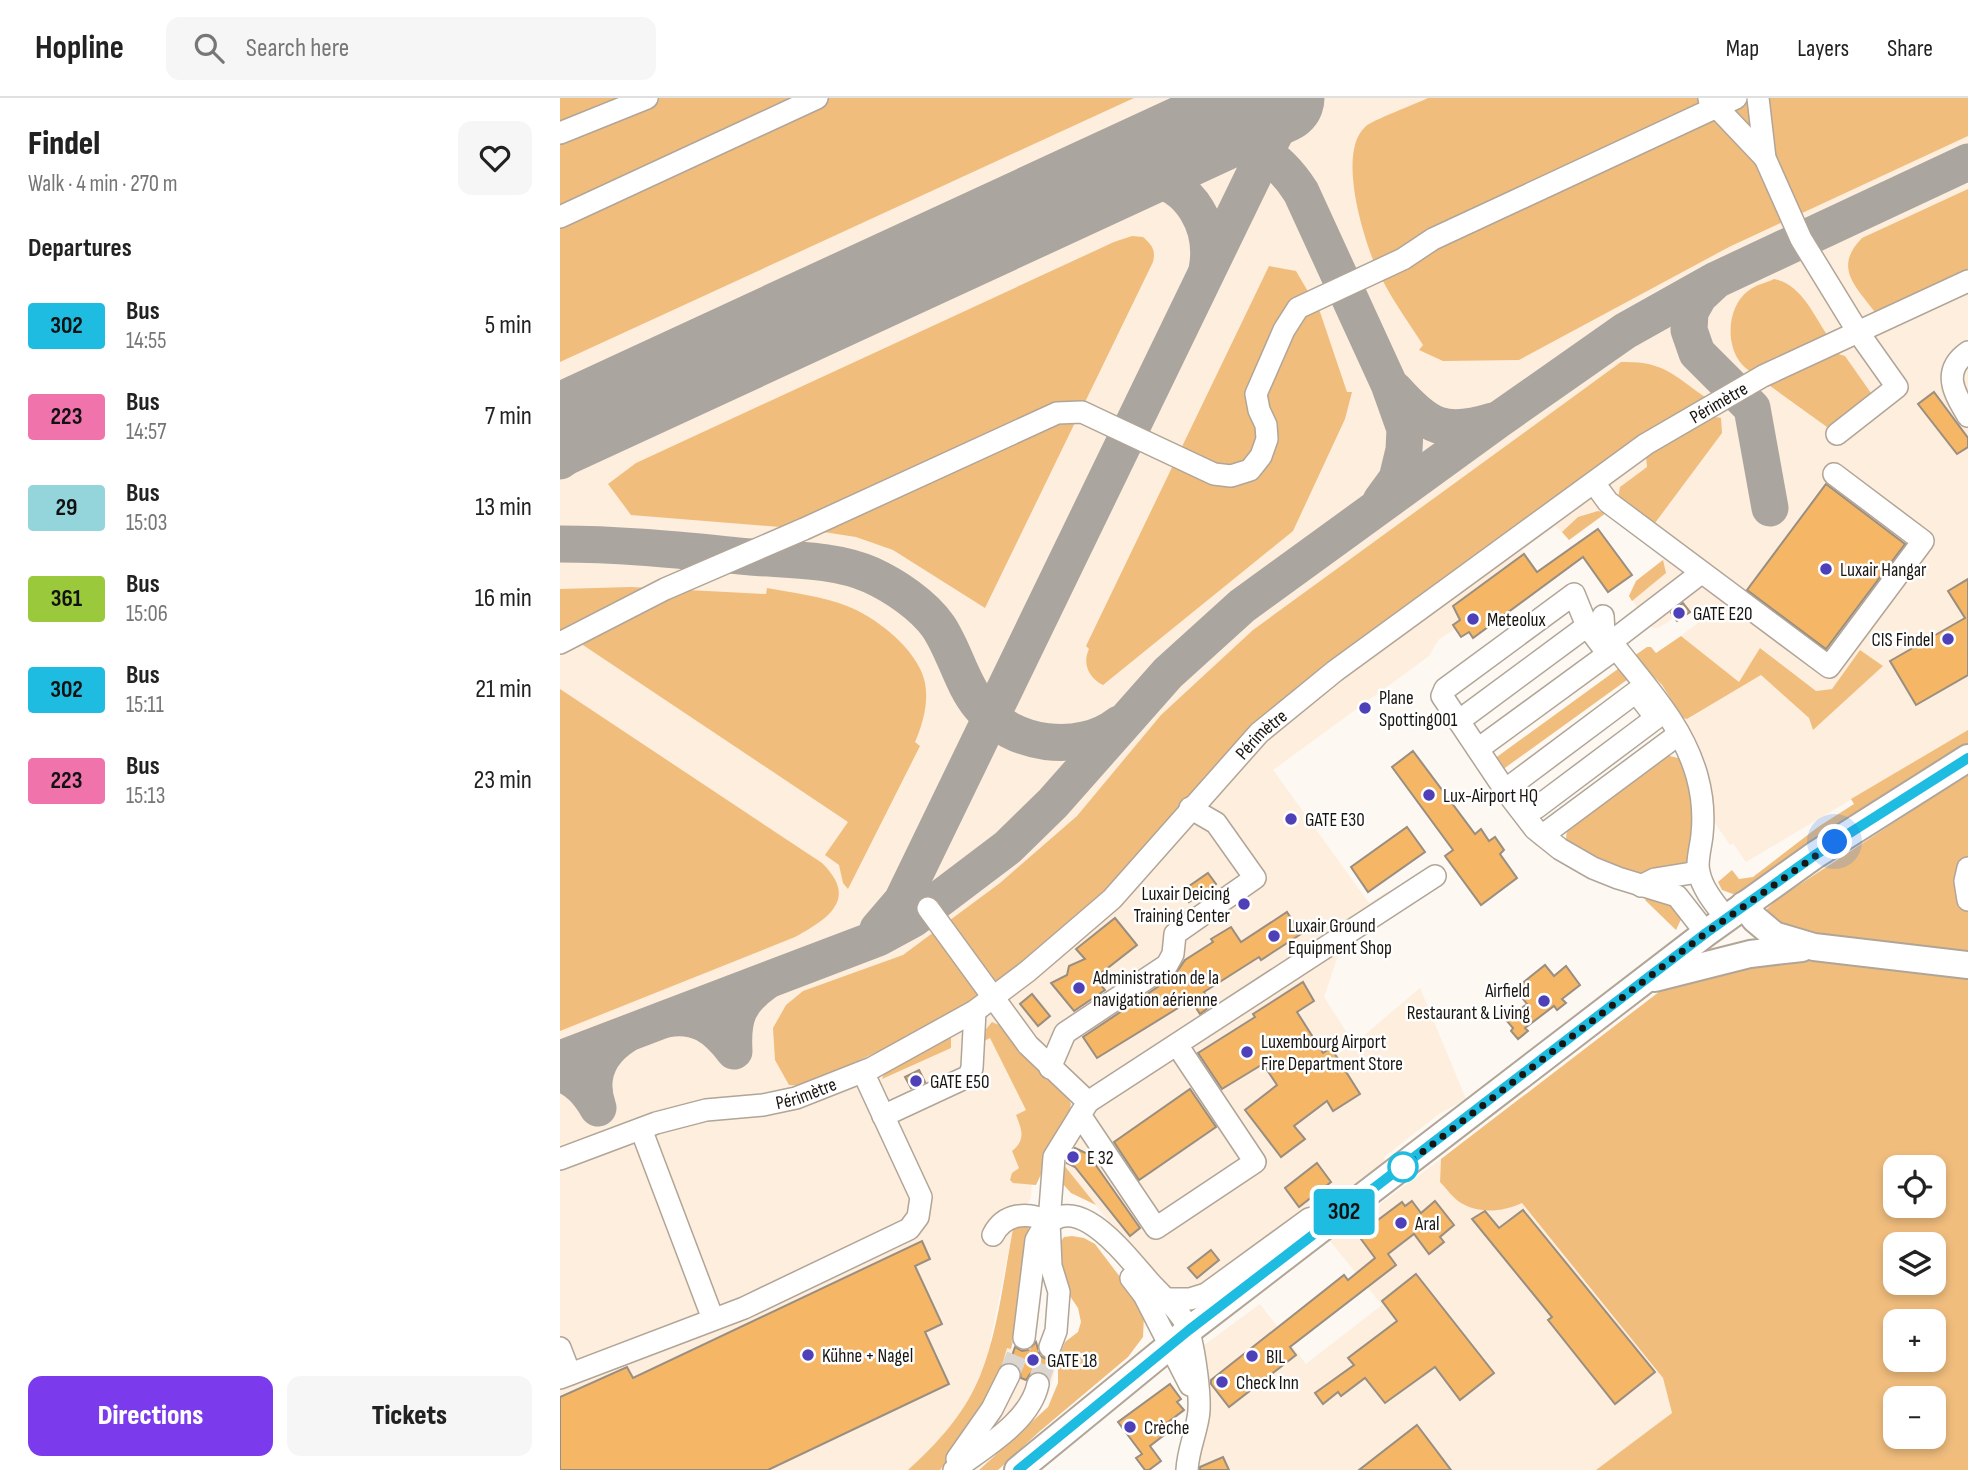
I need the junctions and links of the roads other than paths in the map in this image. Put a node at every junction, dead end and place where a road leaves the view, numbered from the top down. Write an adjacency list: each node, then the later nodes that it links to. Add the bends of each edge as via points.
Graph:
1 (648, 98): 5 (street)
2 (817, 98): 7 (street)
3 (1758, 98): 6 (street)
4 (1720, 101): 6 (street); 17 (street, via 1298,307 1283,330 1256,394 1267,439 1250,470 1231,476 1214,474 1082,412 1057,413 665,589)
5 (560, 133)
6 (1765, 158): 9 (street, via 1801,239)
7 (560, 217)
8 (1968, 281): 9 (street, Périmètre)
9 (1858, 332): 12 (street, via 1896,387); 14 (street, Périmètre, via 1736,391 1646,444)
10 (1968, 352): 11 (street, via 1956,362 1952,383)
11 (1968, 416)
12 (1837, 434)
13 (1834, 474): 15 (street, via 1923,541 1829,667)
14 (1594, 483): 15 (street, via 1608,502); 23 (street, Périmètre, via 1335,671 1259,733)
15 (1695, 569): 16 (street)
16 (1601, 629): 18 (street); 18 (street, via 1574,594 1445,689 1442,696); 19 (street); 20 (street, via 1608,654)
17 (560, 643)
18 (1460, 720): 20 (street)
19 (1679, 734): 25 (street); 27 (street, via 1698,778 1701,799)
20 (1478, 749): 22 (street)
21 (1968, 758): 32 (main road, via 1815,855)
22 (1505, 790): 24 (street, via 1636,692 1656,718); 25 (street)
23 (1190, 808): 37 (street, Périmètre, via 1112,899); 40 (street, via 1216,824 1255,878 1175,934 1167,965 1065,1033)
24 (1536, 808)
25 (1543, 835): 29 (street, via 1593,868)
26 (1968, 868): 30 (street)
27 (1698, 872): 29 (street, via 1655,879); 32 (street)
28 (1435, 876): 39 (street)
29 (1639, 889): 32 (street, via 1677,896)
30 (1968, 900)
31 (928, 908): 37 (street)
32 (1724, 920): 33 (main road, via 1755,919 1774,935); 34 (main road, via 1732,943); 36 (main road)
33 (1814, 947): 34 (main road); 35 (main road)
34 (1750, 954): 36 (main road)
35 (1968, 965)
36 (1644, 981): 46 (main road)
37 (994, 998): 38 (street, Périmètre); 40 (street)
38 (975, 1011): 41 (street, Périmètre); 43 (street, via 969,1076)
39 (1177, 1045): 42 (street); 42 (street, via 1255,1162 1156,1228)
40 (1051, 1068): 42 (street)
41 (863, 1072): 43 (street); 44 (street, Périmètre, via 796,1098 706,1110)
42 (1084, 1109): 47 (street, via 1054,1157)
43 (883, 1116): 51 (street, via 921,1197 914,1224 822,1272)
44 (641, 1129): 45 (street, Périmètre); 51 (street)
45 (560, 1159)
46 (1347, 1210): 50 (street, via 1309,1219 1206,1294); 52 (main road)
47 (1049, 1222): 47 (street, via 1051,1266 1059,1292 1053,1339 1040,1331 1025,1331 1036,1240); 48 (street, via 1069,1215 1081,1217); 49 (street, via 1027,1215 1010,1218 1001,1222)
48 (1098, 1230): 50 (street, via 1120,1247); 52 (street, via 1111,1253)
49 (993, 1235)
50 (1166, 1299): 52 (street)
51 (713, 1319): 55 (street)
52 (1180, 1337): 59 (main road); 60 (street, via 1200,1405)
53 (560, 1348): 55 (street)
54 (1009, 1374): 57 (street, via 992,1409)
55 (565, 1376)
56 (1038, 1384): 58 (street, via 1026,1413)
57 (948, 1470)
58 (954, 1470)
59 (1018, 1470)
60 (1187, 1470)

